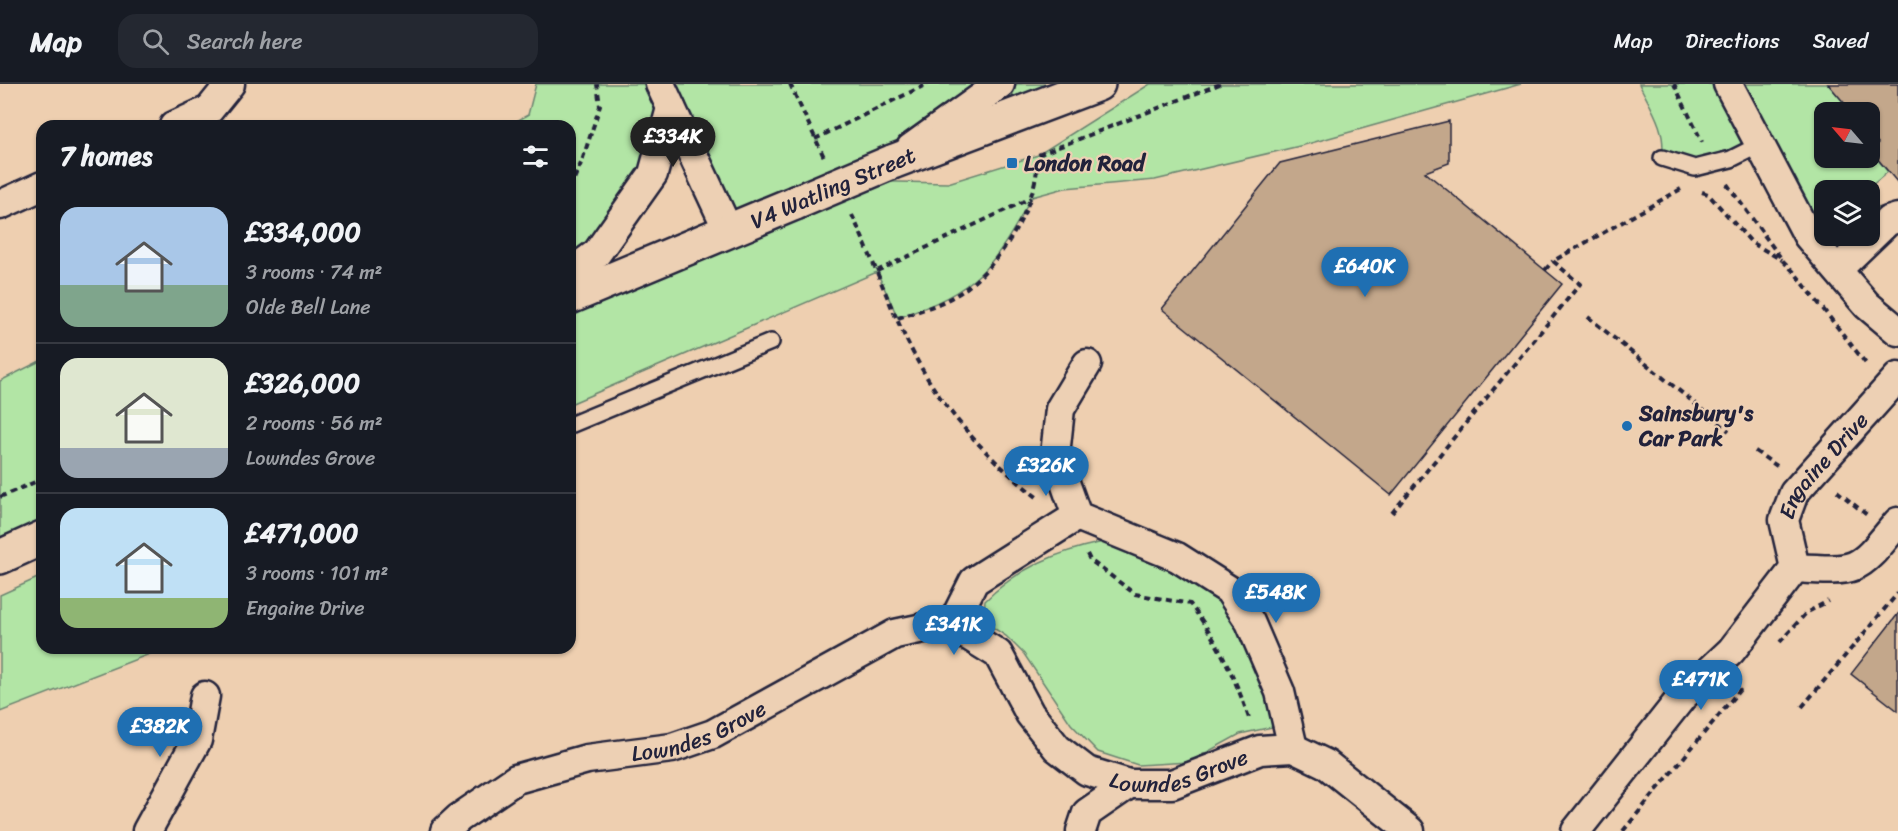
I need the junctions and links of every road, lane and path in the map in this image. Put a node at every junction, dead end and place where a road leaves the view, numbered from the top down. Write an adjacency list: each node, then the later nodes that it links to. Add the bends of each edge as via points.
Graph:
1 (230, 84): 11 (street, via 209,110)
2 (597, 84): 18 (path, via 600,106)
3 (790, 84): 12 (path)
4 (927, 84): 12 (path)
5 (1000, 84): 16 (street)
6 (1098, 84): 16 (street, V4 Watling Street)
7 (1220, 84): 22 (path, via 1038,154)
8 (1674, 84): 17 (path)
9 (1728, 84): 13 (street)
10 (666, 96): 26 (street); 29 (street, via 653,174 597,253)
11 (187, 120)
12 (815, 139): 15 (path)
13 (1759, 146): 17 (lane); 30 (street, via 1808,237)
14 (1662, 158): 17 (lane, via 1695,168)
15 (825, 161)
16 (892, 162): 26 (street, V4 Watling Street, bridge)
17 (1713, 164): 28 (path)
18 (576, 174)
19 (1685, 187): 27 (path)
20 (36, 189): 23 (street)
21 (1696, 190): 28 (path, via 1708,194 1752,243)
22 (1032, 197): 32 (path); 35 (path, via 1001,252 969,287)
23 (0, 205)
24 (851, 215): 32 (path)
25 (1898, 218): 30 (street, via 1888,221)
26 (729, 232): 33 (street, V4 Watling Street)
27 (1552, 261): 31 (path); 45 (path, via 1580,284)
28 (1783, 261): 39 (path, via 1868,364)
29 (576, 269)
30 (1838, 269): 36 (street, via 1867,305)
31 (1545, 270)
32 (877, 272): 35 (path)
33 (576, 295)
34 (1588, 317): 42 (path)
35 (898, 318): 46 (path, via 921,369 953,415 1017,482)
36 (1898, 331)
37 (771, 342): 41 (lane)
38 (1087, 364): 46 (street, via 1060,409 1055,455)
39 (1861, 373)
40 (1898, 376): 50 (street, Engaine Drive, via 1794,493 1784,520)
41 (576, 423)
42 (1729, 431)
43 (36, 482): 44 (path)
44 (0, 497)
45 (1392, 513)
46 (1073, 520): 53 (street, via 975,581); 58 (street, via 1177,557 1229,590 1250,622 1280,692); 59 (path, via 1090,560 1135,594 1190,604 1214,635)
47 (1898, 522): 50 (street, via 1866,562 1841,571)
48 (36, 541): 49 (street)
49 (0, 557)
50 (1795, 568): 65 (street, via 1731,651 1682,697)
51 (1898, 593): 57 (path)
52 (1837, 597): 54 (path, via 1806,613)
53 (950, 629): 60 (street, Lowndes Grove, via 998,654 1030,714 1057,748 1087,771); 61 (street, Lowndes Grove, via 928,627 895,634 713,734 672,748 587,759 516,779)
54 (1777, 646)
55 (1748, 679): 66 (path)
56 (205, 696): 62 (street, via 197,740)
57 (1802, 708)
58 (1293, 748): 59 (street, Lowndes Grove); 64 (street, Lowndes Grove, via 1326,764)
59 (1260, 750): 60 (street, Lowndes Grove, via 1172,784)
60 (1129, 784): 63 (street, via 1087,813)
61 (457, 827)
62 (147, 831)
63 (1081, 831)
64 (1410, 831)
65 (1576, 831)
66 (1623, 831)

